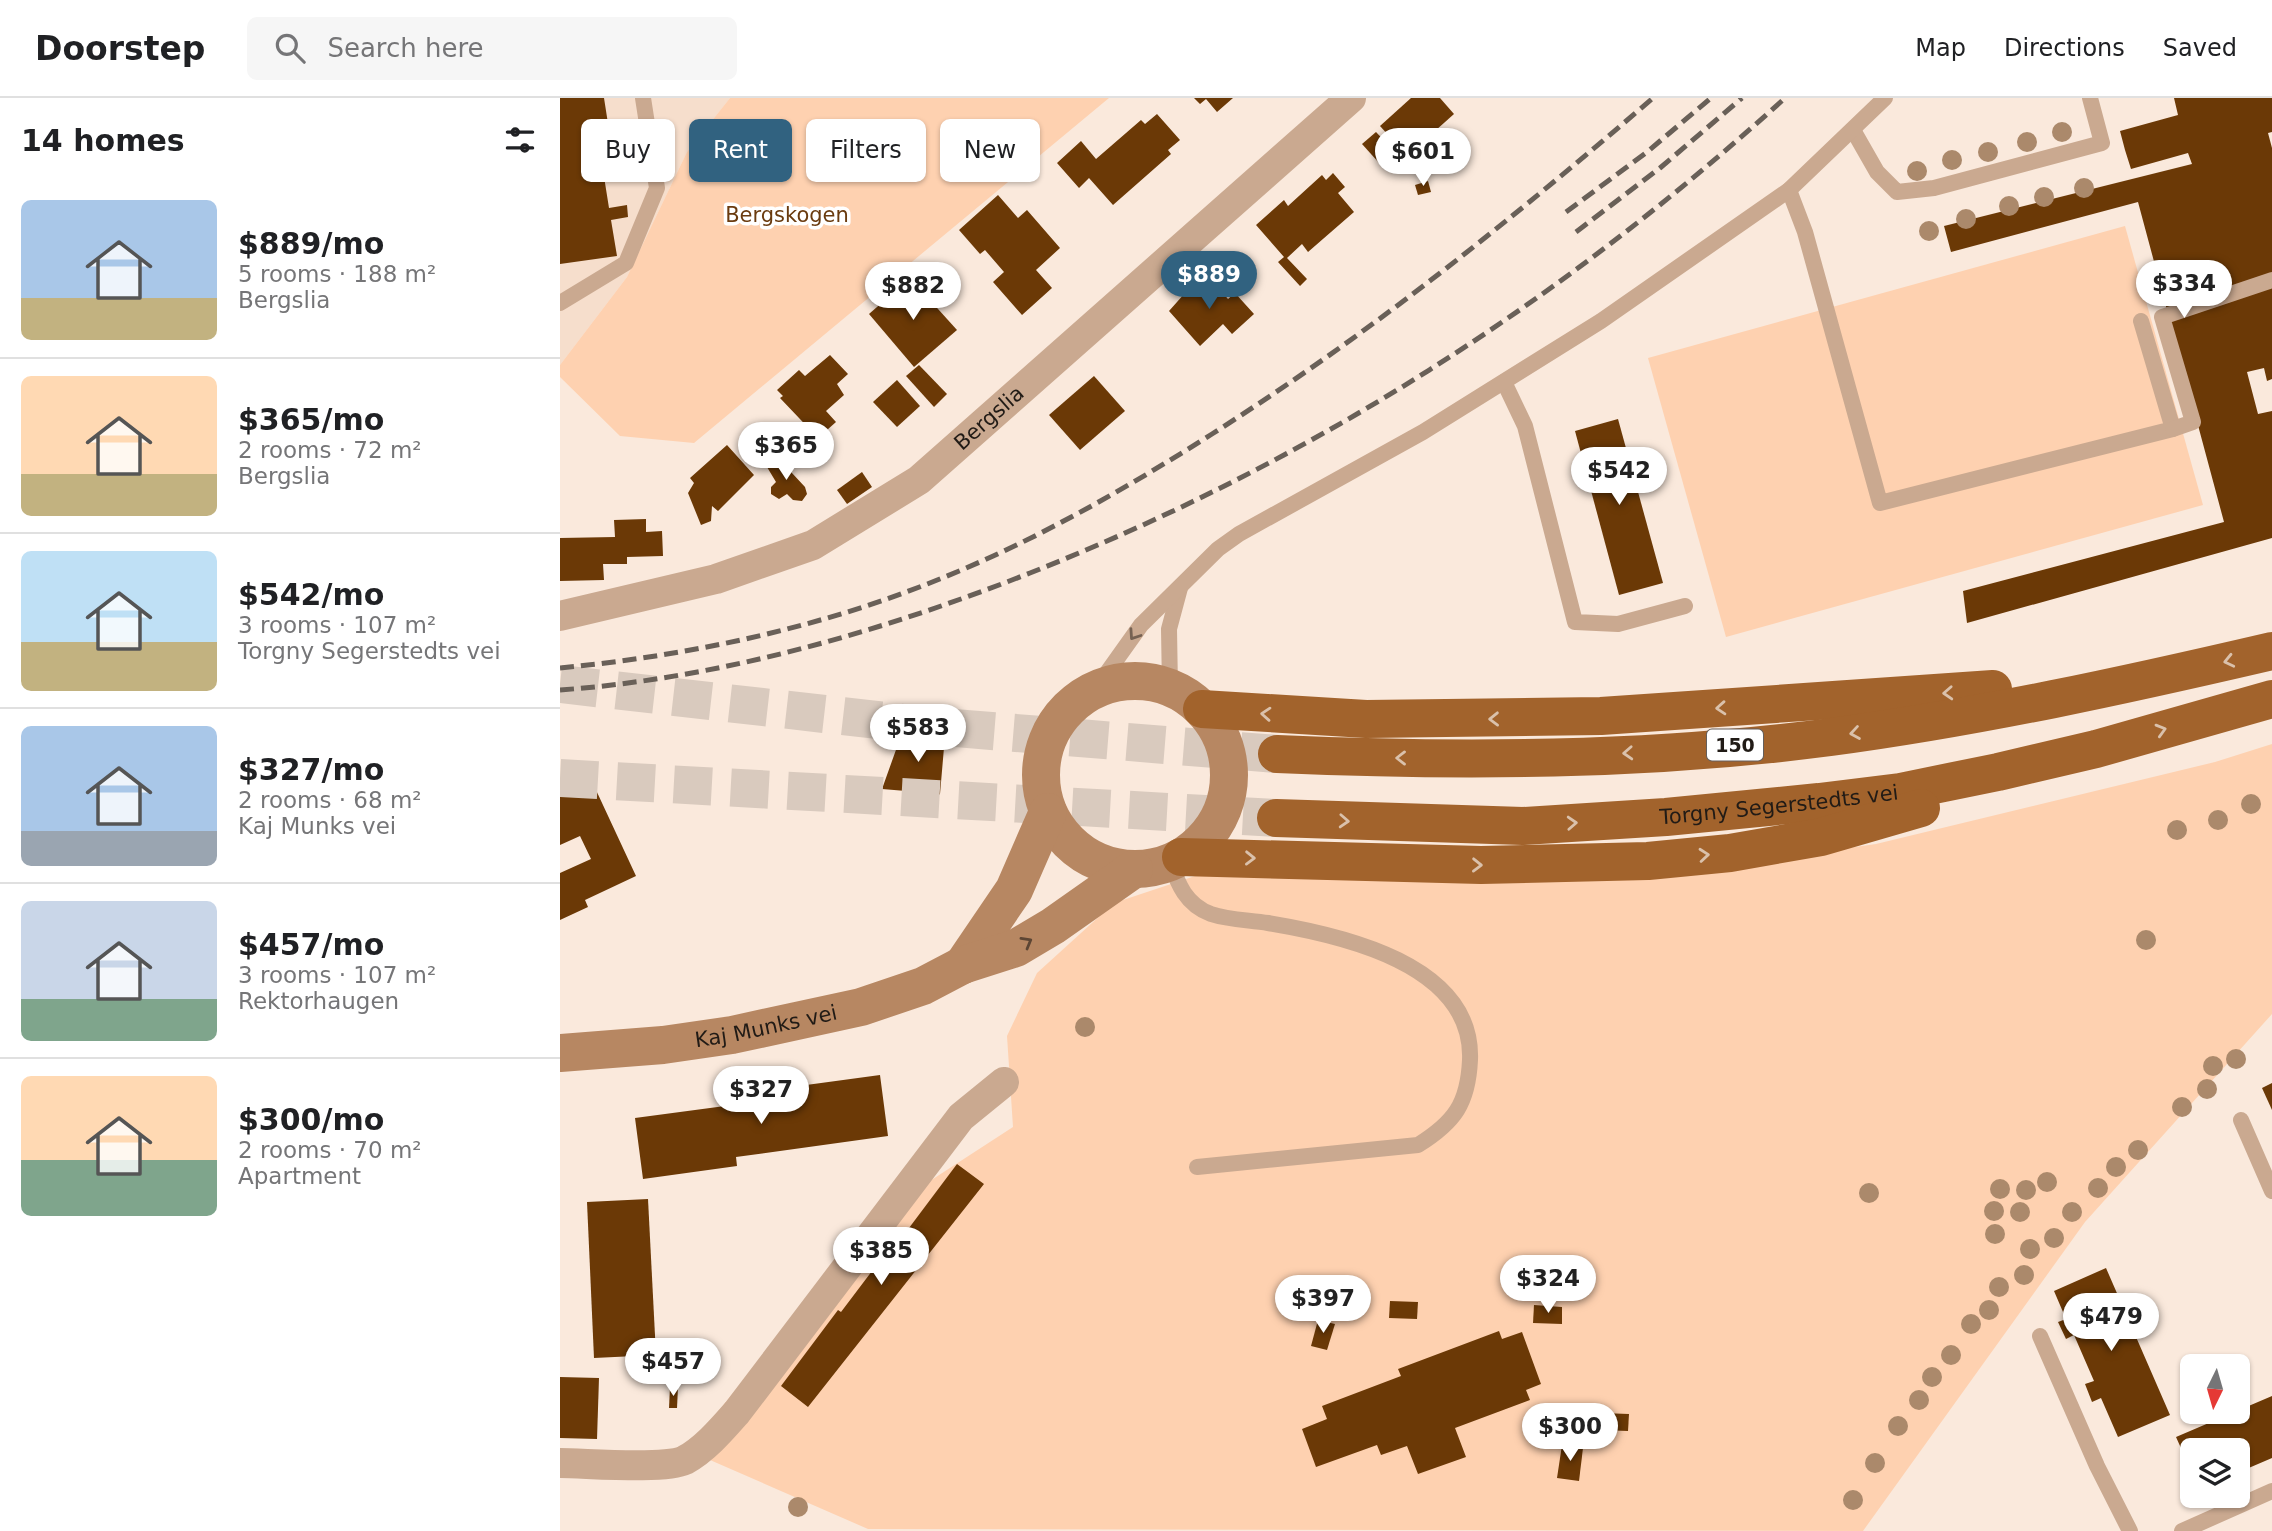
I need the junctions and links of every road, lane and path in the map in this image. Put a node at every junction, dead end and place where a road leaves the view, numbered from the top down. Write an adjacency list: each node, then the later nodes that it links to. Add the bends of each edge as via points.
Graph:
1 (643, 98): 8 (lane, via 657,188 626,263)
2 (1350, 98): 14 (street, Bergslia, via 919,480 813,545 716,579)
3 (1885, 98): 5 (lane)
4 (2090, 98): 5 (lane, via 2102,143 1934,188 1898,192 1877,172)
5 (1853, 130): 6 (lane)
6 (1789, 190): 10 (lane, via 1601,321); 11 (lane, via 1805,232 1880,503)
7 (2272, 280): 11 (lane, via 2162,317 2193,422)
8 (560, 303)
9 (2141, 321): 11 (lane)
10 (1504, 382): 12 (lane, via 1239,534 1217,549); 13 (lane, via 1525,426 1575,622 1618,624)
11 (2173, 429)
12 (1181, 586): 17 (lane, via 1169,629); 18 (lane, one-way to 18, via 1141,625)
13 (1685, 606)
14 (560, 616)
15 (2272, 652): 16 (highway, 150, one-way to 16)
16 (2187, 671): 20 (highway, one-way to 20, via 1601,716 1366,719); 22 (highway, 150, one-way to 22, via 2048,702 1803,739 1515,759)
17 (1170, 688): 18 (main road, Kaj Munks vei, via 1132,681); 20 (main road, Kaj Munks vei)
18 (1094, 691): 23 (main road, Kaj Munks vei, via 1072,705 1045,748 1041,773)
19 (2272, 699): 21 (highway, Torgny Segerstedts vei, one-way to 19)
20 (1202, 709): 25 (main road, Kaj Munks vei, via 1223,741 1227,788 1210,832)
21 (2096, 749): 24 (highway, Torgny Segerstedts vei, one-way to 21, via 1523,826 1665,817 1900,792); 25 (highway, one-way to 21, via 1481,865 1730,853 1834,833 1970,794)
22 (1276, 754)
23 (1048, 812): 26 (main road, Kaj Munks vei, via 1059,831 1092,859); 27 (main road, Kaj Munks vei, via 1014,890)
24 (1276, 818)
25 (1176, 859): 26 (main road, Kaj Munks vei); 31 (lane, via 1180,890 1210,914 1312,932 1390,956 1418,971 1443,990 1457,1009 1470,1054 1469,1077 1456,1115 1418,1145)
26 (1134, 869): 27 (main road, Kaj Munks vei, one-way to 26, via 1016,948)
27 (963, 965): 28 (main road, Kaj Munks vei, via 923,986 795,1024 663,1045)
28 (560, 1053)
29 (1004, 1082): 34 (street, via 961,1117 714,1436 683,1461)
30 (2241, 1120): 32 (lane)
31 (1197, 1167)
32 (2272, 1191)
33 (2040, 1336): 36 (lane)
34 (560, 1463)
35 (2272, 1491): 37 (lane)
36 (2130, 1531)
37 (2182, 1531)

